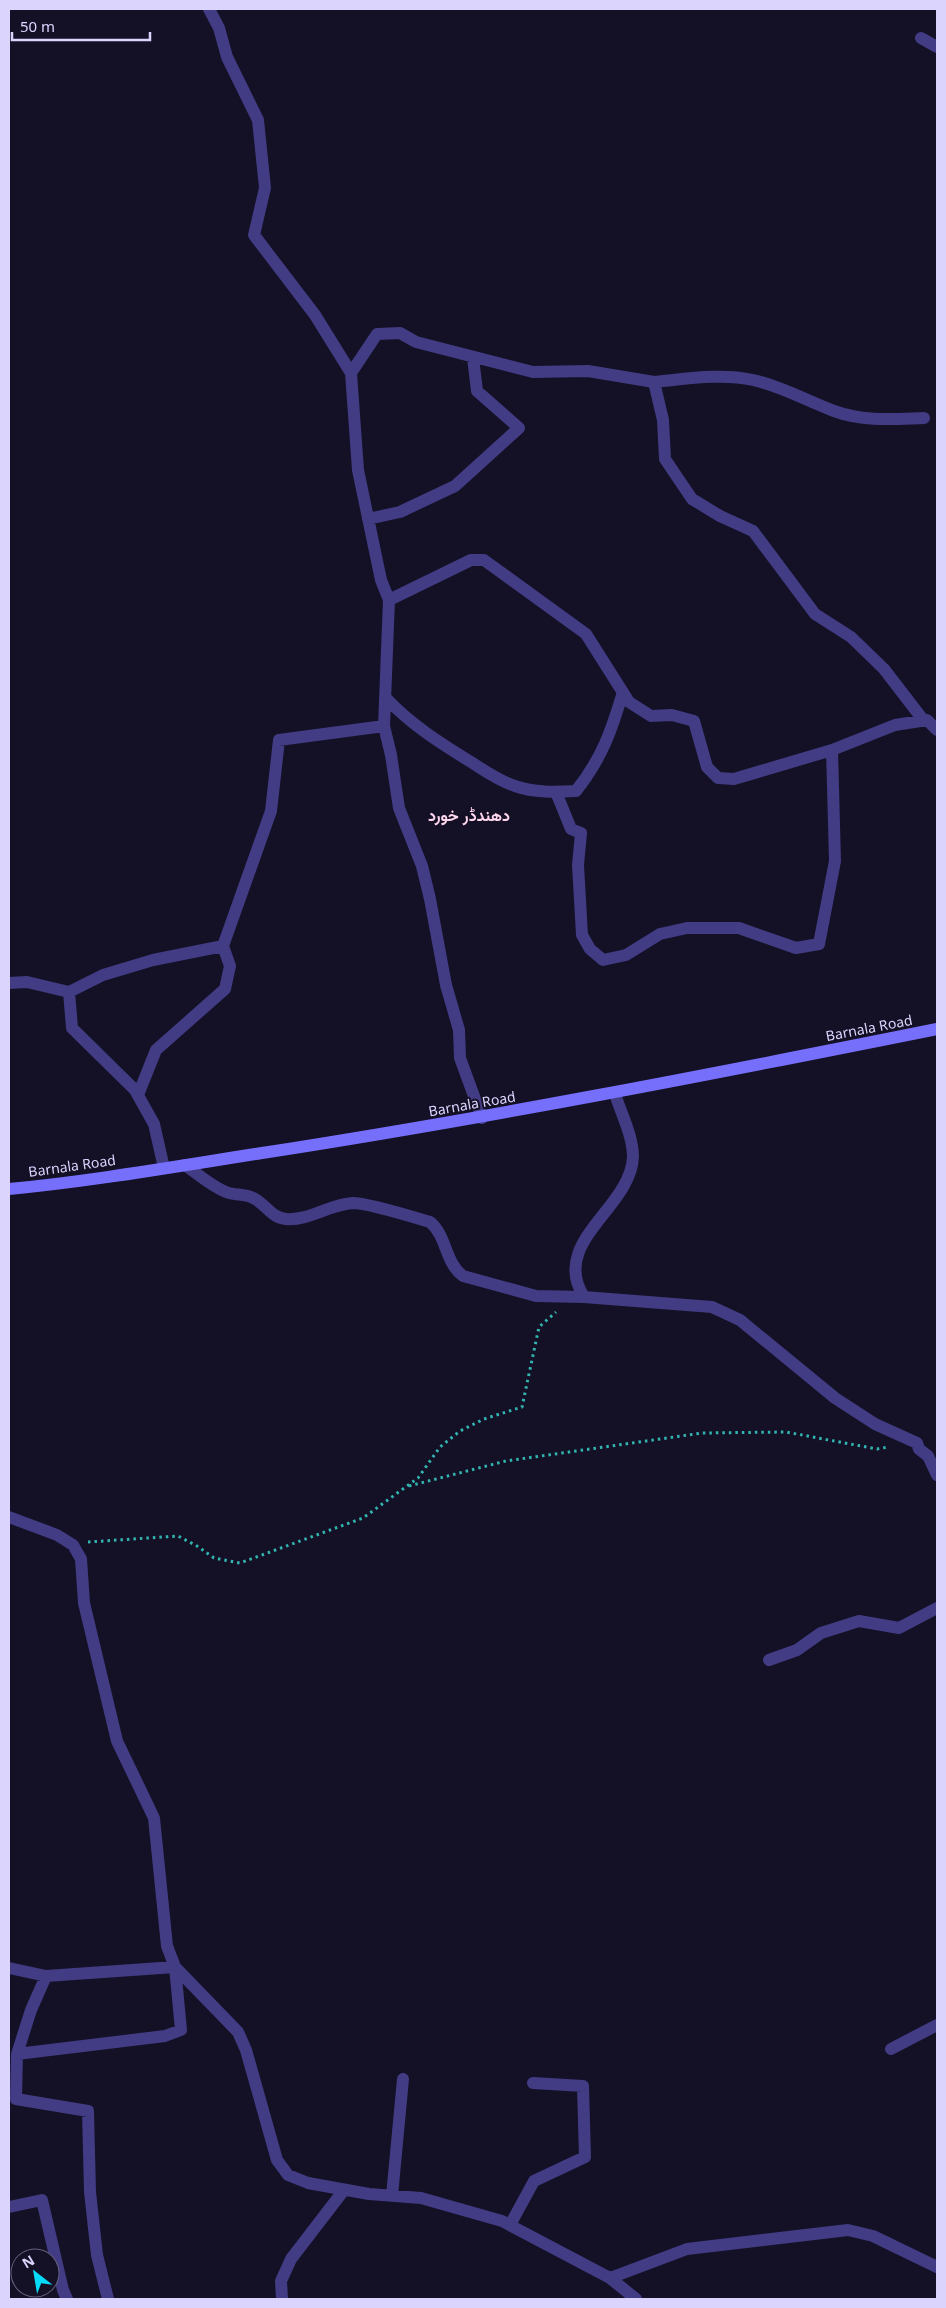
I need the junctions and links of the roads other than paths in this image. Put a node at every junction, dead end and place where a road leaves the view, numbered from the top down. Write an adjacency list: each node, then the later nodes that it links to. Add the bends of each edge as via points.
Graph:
1 (209, 9): 5 (street, via 219,28 227,57 258,120 265,188 254,235 315,315)
2 (920, 38): 3 (street)
3 (937, 47)
4 (472, 358): 5 (street, via 416,342 400,333 377,334); 6 (street, via 533,372 588,371); 8 (street, via 477,391 519,428 455,486 400,512)
5 (351, 373): 8 (street, via 358,470)
6 (654, 382): 7 (street, via 727,377 752,380 836,412 862,418); 12 (street, via 663,420 665,459 692,499 753,531 815,614 851,637 884,669)
7 (924, 418)
8 (368, 519): 9 (street, via 381,580)
9 (389, 600): 10 (street, via 471,560 484,560 586,634); 11 (street)
10 (623, 692): 15 (street, via 629,702 651,716 672,715 694,721 706,767 718,778 734,779); 16 (street, via 609,739 592,772 576,792)
11 (385, 697): 13 (street); 16 (street, via 402,716 493,776 514,786)
12 (924, 721): 14 (street, via 927,720); 15 (street, via 895,725)
13 (384, 726): 17 (street, via 280,740 270,811); 23 (street, via 399,808 422,866 428,891 446,984 459,1030 460,1058)
14 (937, 730)
15 (832, 750): 16 (street, via 835,861 819,944 796,948 739,928 688,928 660,934 626,955 603,960 590,949 582,935 578,865 581,833 571,829)
16 (556, 792)
17 (222, 946): 19 (street, via 153,960 103,975); 22 (street, via 230,966 225,989 156,1050)
18 (9, 983): 19 (street, via 27,982)
19 (69, 992): 22 (street, via 72,1028)
20 (937, 1029): 21 (main road, Barnala Road)
21 (614, 1094): 23 (main road, Barnala Road); 27 (street, via 630,1137 633,1157 627,1180 580,1251 574,1269)
22 (138, 1095): 25 (street, via 154,1124)
23 (482, 1118): 24 (main road, Barnala Road)
24 (185, 1165): 25 (main road, Barnala Road); 27 (street, via 228,1193 244,1194 257,1200 275,1216 287,1219 354,1203 430,1222 438,1229 455,1270 464,1276 536,1296)
25 (164, 1168): 26 (main road, Barnala Road)
26 (9, 1189)
27 (584, 1297): 28 (street, via 712,1307 740,1320 835,1398 875,1424 918,1443)
28 (937, 1475)
29 (9, 1517): 32 (street, via 57,1535 72,1545 81,1560 84,1603 117,1741 154,1818 166,1946)
30 (937, 1608): 31 (street, via 898,1628 859,1621 821,1633 797,1650)
31 (769, 1660)
32 (175, 1967): 34 (street); 37 (street, via 181,2030 165,2036); 40 (street, via 238,2032 277,2160 288,2175 308,2183)
33 (9, 1968): 34 (street)
34 (46, 1976): 37 (street)
35 (937, 2025): 36 (street)
36 (890, 2049)
37 (17, 2054): 47 (street, via 16,2099 88,2111 90,2192 97,2255)
38 (403, 2079): 41 (street)
39 (533, 2083): 43 (street, via 583,2086 585,2157 534,2181)
40 (344, 2190): 41 (street); 48 (street, via 291,2259 282,2281)
41 (392, 2196): 43 (street, via 421,2198)
42 (9, 2207): 46 (street, via 42,2200)
43 (510, 2225): 45 (street)
44 (937, 2267): 45 (street, via 873,2236 848,2230 687,2249)
45 (610, 2278): 49 (street)
46 (67, 2299)
47 (108, 2299)
48 (282, 2299)
49 (636, 2299)

